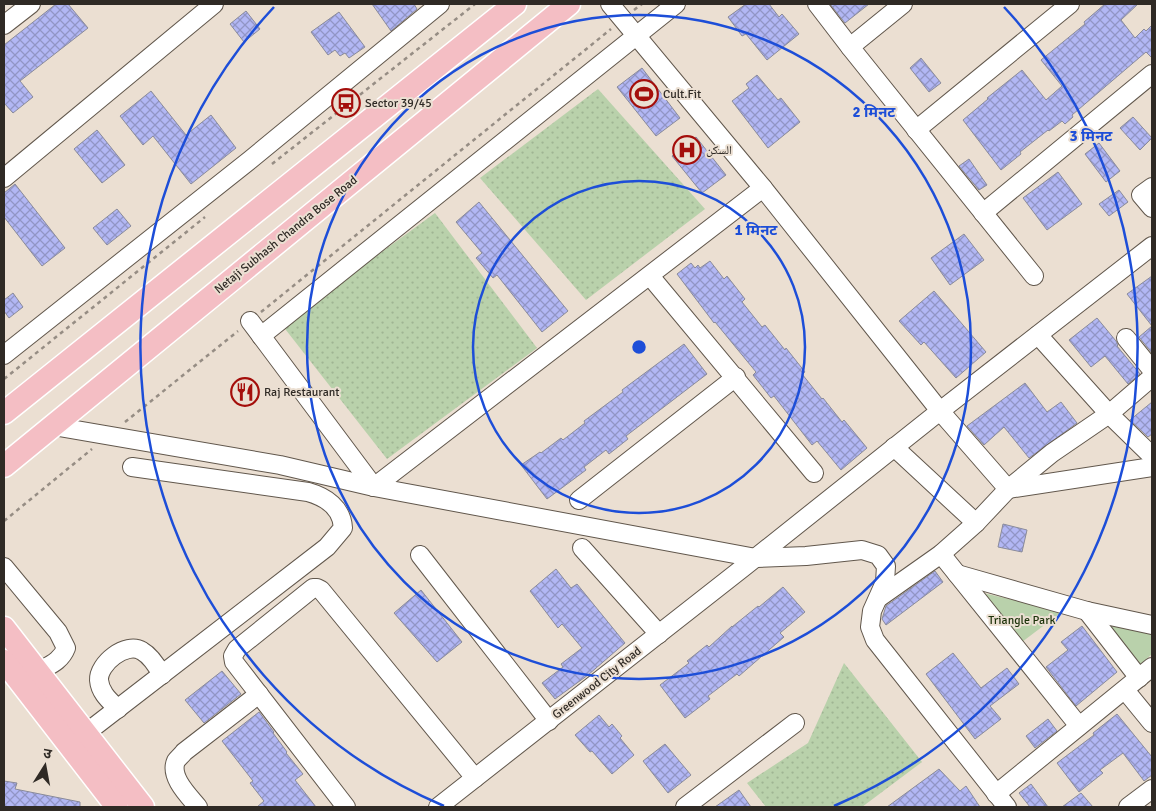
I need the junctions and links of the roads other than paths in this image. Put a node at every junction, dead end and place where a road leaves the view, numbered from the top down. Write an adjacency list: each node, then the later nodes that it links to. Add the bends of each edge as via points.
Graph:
1 (31, 4): 11 (street)
2 (214, 4): 16 (street)
3 (438, 4): 28 (street, via 250,160)
4 (515, 4): 33 (main road)
5 (569, 4): 35 (main road, Netaji Subhash Chandra Bose Road)
6 (610, 4): 12 (street)
7 (676, 4): 12 (street)
8 (817, 4): 13 (street)
9 (903, 4): 13 (street)
10 (1070, 4): 15 (street)
11 (4, 25)
12 (637, 35): 18 (street); 26 (street)
13 (850, 47): 15 (street)
14 (1152, 74): 20 (street)
15 (916, 130): 20 (street)
16 (4, 178)
17 (1152, 186): 19 (street, via 1141,195)
18 (763, 188): 22 (street); 32 (street)
19 (1152, 208)
20 (983, 213): 23 (street)
21 (1152, 246): 25 (street, Greenwood City Road)
22 (650, 276): 31 (street); 43 (street)
23 (1034, 276)
24 (250, 321): 26 (street)
25 (1038, 335): 32 (street, Greenwood City Road); 34 (street)
26 (262, 336): 43 (street)
27 (1126, 338): 29 (street)
28 (6, 349)
29 (1152, 370)
30 (1152, 377): 34 (street)
31 (736, 378): 41 (street); 46 (street)
32 (940, 411): 36 (street, Greenwood City Road); 44 (street)
33 (4, 413)
34 (1109, 414): 37 (street); 44 (street, via 1052,453)
35 (53, 426): 38 (main road, Netaji Subhash Chandra Bose Road); 42 (street)
36 (894, 448): 47 (street); 51 (street, Greenwood City Road)
37 (1152, 456)
38 (4, 466)
39 (132, 467): 45 (street)
40 (1152, 467): 44 (street)
41 (814, 473)
42 (324, 475): 43 (street); 45 (street)
43 (374, 487): 51 (street)
44 (1008, 489): 47 (street)
45 (318, 495): 62 (street, via 334,506 343,521 338,535 327,547)
46 (580, 500)
47 (976, 523): 49 (street)
48 (582, 548): 58 (street)
49 (940, 554): 53 (street); 54 (street)
50 (420, 555): 66 (street)
51 (756, 558): 54 (street, via 862,550 878,555 886,566); 58 (street, Greenwood City Road)
52 (4, 567): 60 (street, via 58,632 66,648 63,656)
53 (957, 574): 55 (street); 69 (street)
54 (880, 597): 72 (street, via 872,612 870,627 875,640)
55 (1087, 611): 56 (street); 61 (street)
56 (1152, 626)
57 (4, 628): 60 (main road)
58 (659, 634): 66 (street, Greenwood City Road)
59 (4, 662): 74 (main road)
60 (38, 672): 70 (main road)
61 (1146, 673): 63 (street)
62 (162, 675): 65 (street); 65 (street, via 141,650 130,648 114,657 103,667 99,681 105,696)
63 (1125, 690): 68 (street); 69 (street)
64 (259, 694): 71 (street, via 234,662 233,656 237,649 317,588); 76 (street, via 184,752 176,762 178,780); 77 (street)
65 (118, 709): 70 (street)
66 (549, 721): 71 (street, Greenwood City Road)
67 (795, 723): 73 (street)
68 (1152, 723)
69 (1079, 726): 72 (street)
70 (86, 733): 75 (main road)
71 (476, 778): 78 (street, Greenwood City Road)
72 (1002, 801)
73 (689, 806)
74 (117, 807)
75 (143, 807)
76 (198, 807)
77 (346, 807)
78 (438, 807)

